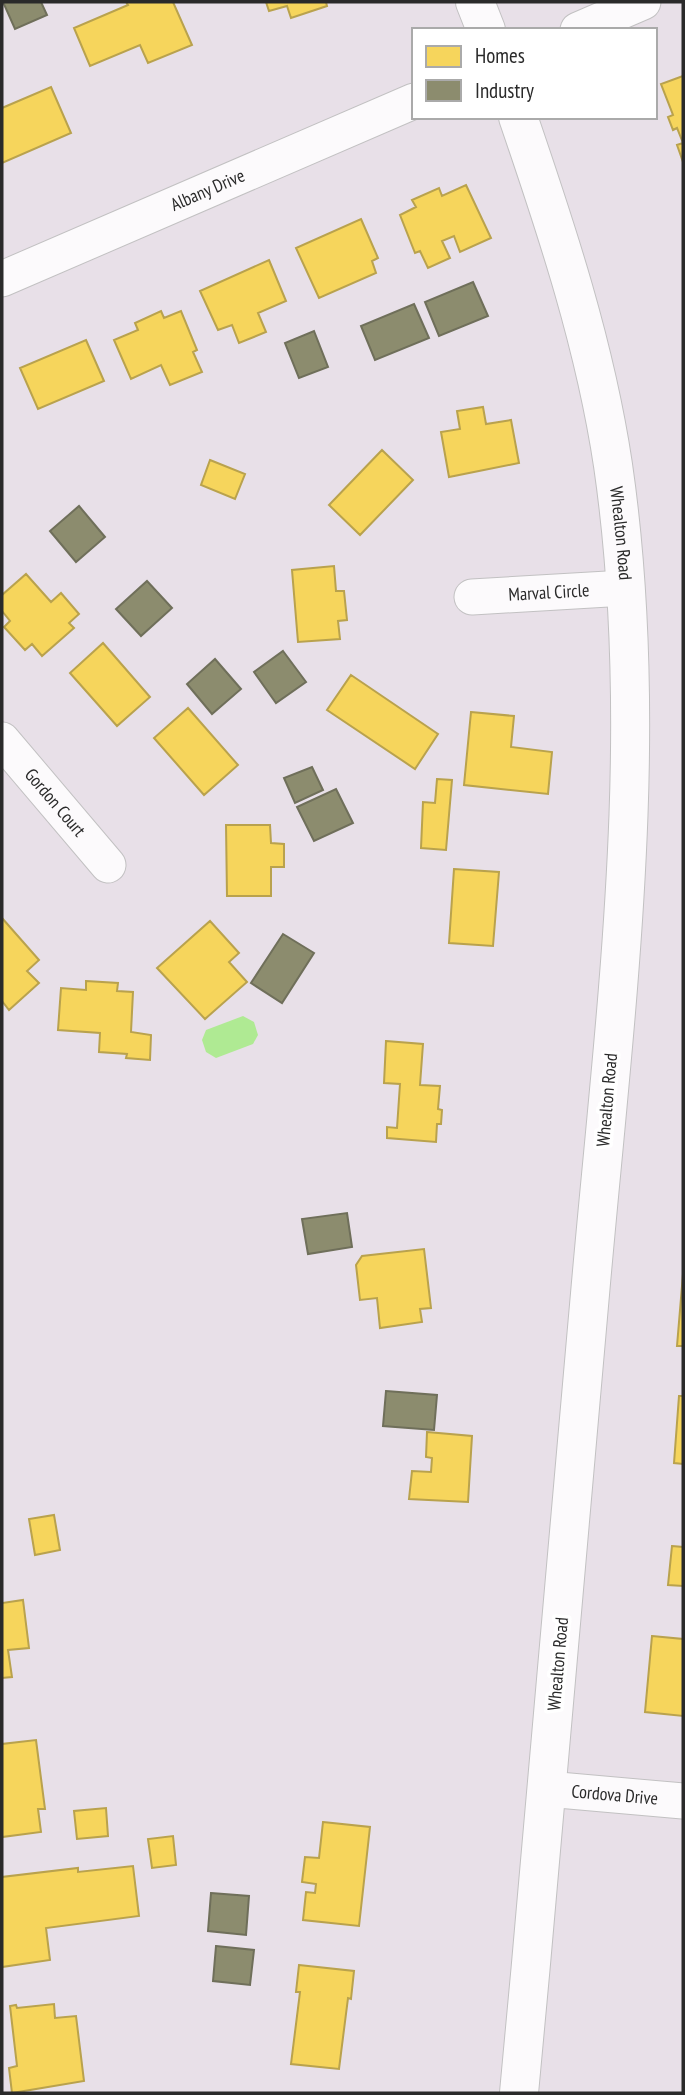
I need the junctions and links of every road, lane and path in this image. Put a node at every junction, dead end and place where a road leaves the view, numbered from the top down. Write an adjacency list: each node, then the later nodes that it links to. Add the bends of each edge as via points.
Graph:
1 (475, 2): 3 (street)
2 (643, 2): 4 (street)
3 (485, 28)
4 (583, 28)
5 (412, 102): 7 (street, Albany Drive)
6 (519, 119): 8 (street, Whealton Road, via 565,255 595,372 612,460)
7 (2, 279)
8 (625, 588): 9 (street, Marval Circle); 12 (street, Whealton Road, via 631,670 623,907)
9 (472, 597)
10 (2, 740): 11 (street, Gordon Court)
11 (107, 865)
12 (547, 1789): 13 (street, Cordova Drive); 14 (street, Whealton Road)
13 (683, 1801)
14 (519, 2093)

